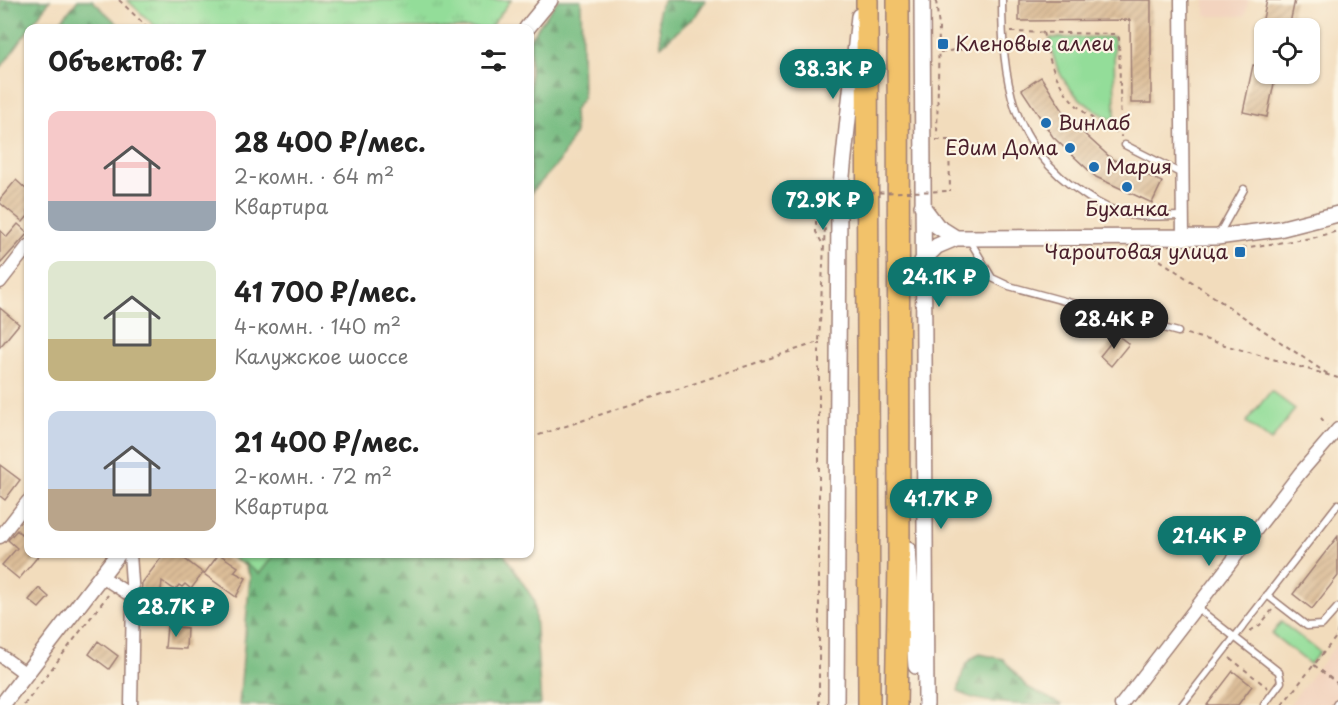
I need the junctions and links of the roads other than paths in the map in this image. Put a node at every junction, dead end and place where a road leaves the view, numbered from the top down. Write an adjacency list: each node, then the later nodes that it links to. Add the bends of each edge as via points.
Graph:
1 (550, 0): 8 (street)
2 (860, 0): 39 (street, via 839,204)
3 (867, 0): 40 (highway)
4 (898, 0): 22 (highway)
5 (922, 0): 12 (street)
6 (1002, 0): 13 (lane, via 1002,44 1011,100 1035,150 1060,177 1087,197 1136,216)
7 (1181, 0): 10 (street)
8 (530, 24)
9 (1125, 145): 10 (lane)
10 (1182, 174): 13 (street)
11 (1244, 189): 15 (lane)
12 (928, 204): 16 (street, via 937,226); 19 (street)
13 (1182, 216): 17 (street)
14 (1338, 216): 15 (street)
15 (1217, 237): 17 (street)
16 (962, 238): 17 (street); 19 (street, via 937,246); 21 (lane, via 992,278 1009,286)
17 (1183, 239)
18 (24, 251): 20 (street)
19 (922, 261): 43 (street)
20 (0, 282)
21 (1178, 332)
22 (898, 423): 41 (highway); 42 (street)
23 (1338, 429): 32 (street)
24 (1338, 504): 30 (lane)
25 (24, 506): 26 (street)
26 (0, 537)
27 (115, 558): 29 (street)
28 (130, 558): 31 (street)
29 (101, 576): 31 (street); 36 (street)
30 (1267, 595): 33 (lane, via 1306,626 1315,627 1328,620); 34 (lane)
31 (133, 597): 38 (street)
32 (1196, 607): 34 (lane); 44 (street)
33 (1338, 607)
34 (1235, 637): 45 (lane); 46 (lane, via 1279,672 1281,682)
35 (0, 655): 36 (street)
36 (26, 674): 37 (street)
37 (2, 705)
38 (131, 705)
39 (836, 705)
40 (869, 705)
41 (896, 705)
42 (919, 705)
43 (926, 705)
44 (1121, 705)
45 (1182, 705)
46 (1264, 705)

